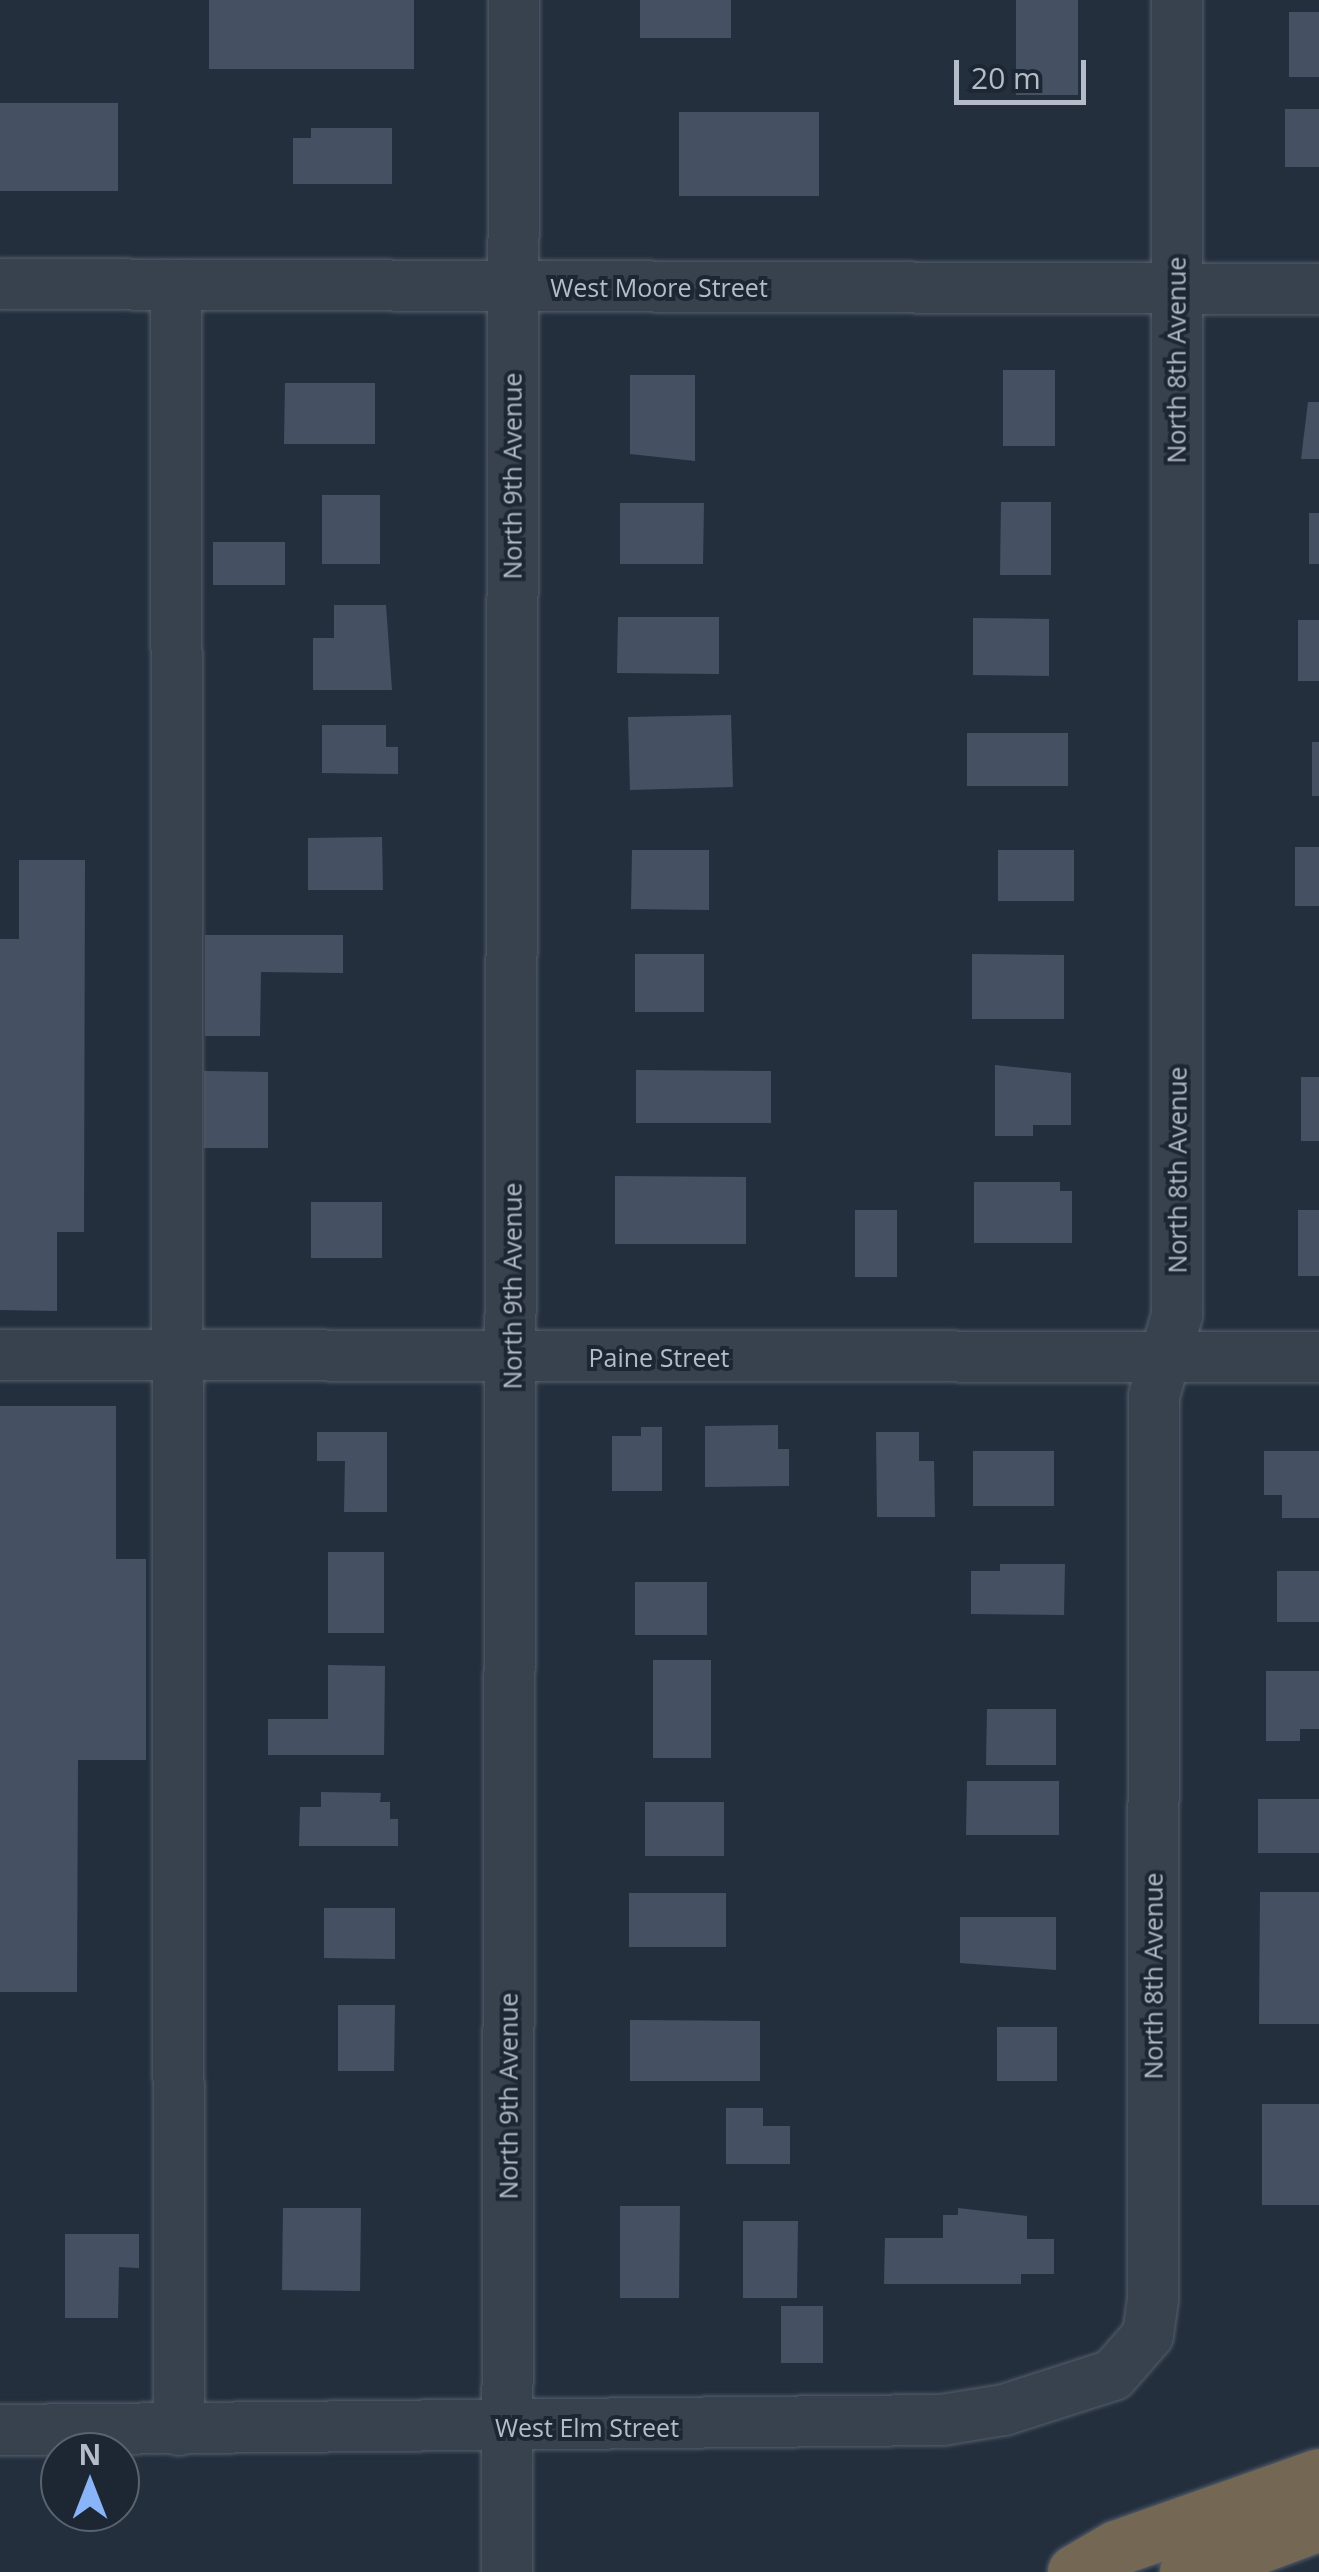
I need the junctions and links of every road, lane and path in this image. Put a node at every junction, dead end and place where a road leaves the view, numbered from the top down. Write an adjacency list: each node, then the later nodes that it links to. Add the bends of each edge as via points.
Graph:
1 (514, 0): 5 (street, North 9th Avenue)
2 (1178, 0): 6 (street, North 8th Avenue)
3 (0, 284): 4 (street, West Moore Street)
4 (176, 285): 5 (street, West Moore Street); 9 (street)
5 (512, 286): 6 (street, West Moore Street); 11 (street, North 9th Avenue)
6 (1176, 289): 7 (street, West Moore Street); 10 (street, North 8th Avenue, via 1177,1315)
7 (1319, 290)
8 (0, 1355): 9 (street, Paine Street)
9 (178, 1356): 11 (street, Paine Street); 16 (street)
10 (1165, 1356): 11 (street, Paine Street); 12 (street, Paine Street); 13 (street, North 8th Avenue, via 1154,1396)
11 (512, 1357): 14 (street, North 9th Avenue)
12 (1319, 1357)
13 (1148, 2335): 14 (street, West Elm Street, via 1132,2360 1097,2381 1004,2410 942,2420)
14 (507, 2427): 16 (street, West Elm Street); 19 (street, North 9th Avenue)
15 (0, 2430): 16 (street, West Elm Street)
16 (179, 2430)
17 (1319, 2476): 20 (highway, via 1116,2548)
18 (1319, 2523): 21 (highway)
19 (507, 2572)
20 (1074, 2572)
21 (1188, 2572)

